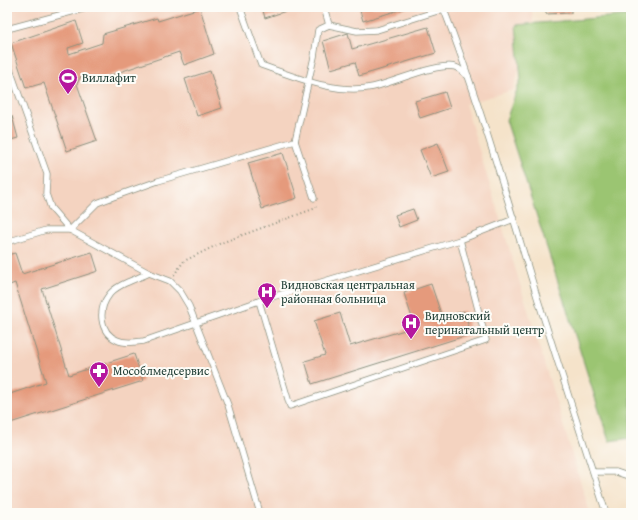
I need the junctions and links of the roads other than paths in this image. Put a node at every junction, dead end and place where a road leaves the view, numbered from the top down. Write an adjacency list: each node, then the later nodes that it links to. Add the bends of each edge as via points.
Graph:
1 (90, 7): 6 (lane)
2 (240, 7): 9 (lane, via 261,64)
3 (324, 7): 5 (lane)
4 (443, 8): 5 (lane, via 389,27 366,32); 8 (lane)
5 (329, 25): 9 (lane, via 318,30)
6 (7, 29)
7 (7, 62): 13 (lane, via 47,174 46,194 51,208)
8 (468, 77): 9 (lane, via 456,67 441,66 372,87 347,89); 12 (lane)
9 (307, 81): 10 (lane)
10 (296, 141): 11 (lane); 13 (lane, via 158,181 113,197 98,203)
11 (314, 198)
12 (514, 219): 14 (lane); 19 (lane, via 576,424)
13 (70, 230): 15 (lane, via 46,230); 16 (lane)
14 (460, 240): 17 (lane); 17 (lane, via 486,340 290,406)
15 (7, 242)
16 (149, 273): 18 (lane, via 170,281 180,291); 18 (lane, via 116,289 105,301 101,317 110,334 116,340 144,341)
17 (259, 301): 18 (lane)
18 (196, 322): 21 (lane, via 228,405)
19 (594, 472): 20 (lane, via 616,472); 22 (lane)
20 (631, 477)
21 (260, 513)
22 (606, 513)

